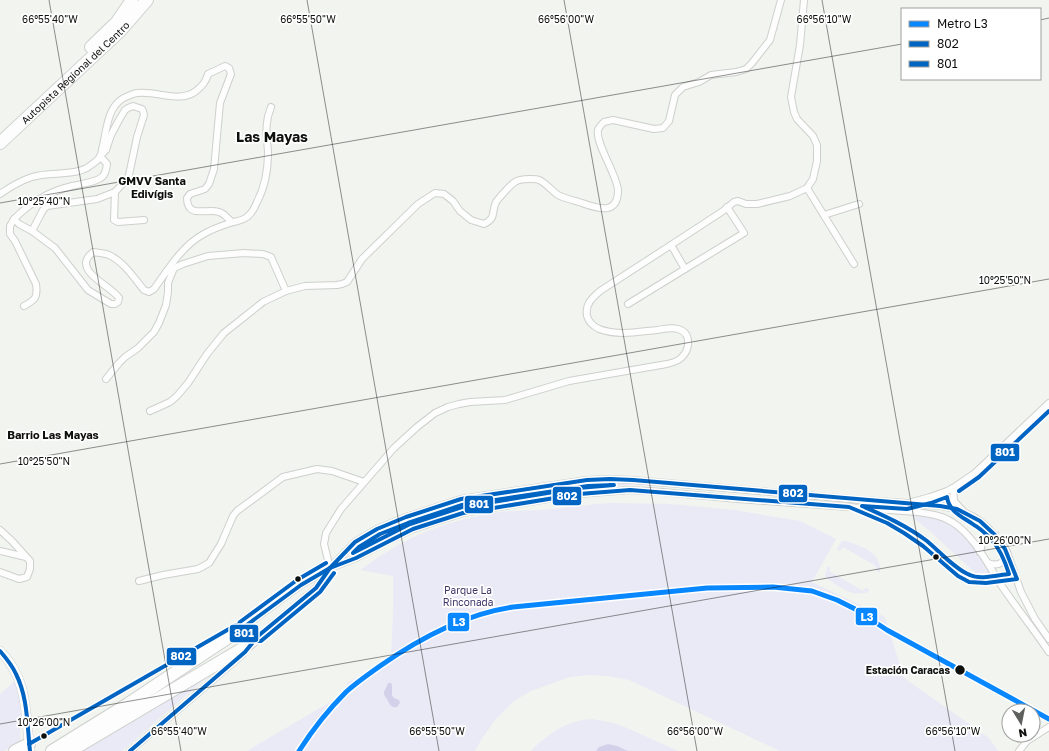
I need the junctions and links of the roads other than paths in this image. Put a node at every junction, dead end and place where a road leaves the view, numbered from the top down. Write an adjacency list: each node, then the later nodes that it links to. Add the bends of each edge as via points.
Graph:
1 (132, 0): 6 (highway, Autopista Regional del Centro, via 117,22)
2 (147, 0): 7 (highway, Autopista Regional del Centro, via 120,31)
3 (781, 0): 24 (street, via 770,40 752,63 746,69 712,75 683,87 676,95 669,121 663,128 654,129 613,120 604,122 598,129 598,138 618,189 617,200 613,206 594,207 559,195 540,180 522,179 514,182 496,202 490,222 484,224 471,220 444,194 435,194 418,204 362,259 347,282 337,285 305,286)
4 (804, 0): 9 (street, via 791,97 797,119 813,136 817,145 817,161 813,178)
5 (270, 107): 17 (street, via 266,131 268,164 265,182 258,202 248,217)
6 (0, 132)
7 (0, 143)
8 (100, 156): 10 (street, via 106,150 118,120 125,110 133,106 142,109 144,115 129,175); 11 (street, via 84,170 32,177); 15 (street, via 107,164 106,171 98,180 44,196); 17 (street, via 113,108 123,98 146,92 182,97 192,94 202,86 208,74 225,66 229,68 231,74 220,103 214,169 209,184 205,189 190,194 187,203 195,211 217,211)
9 (807, 188): 13 (street, via 784,198 757,204 738,201); 14 (street)
10 (115, 192): 16 (street, via 114,220); 18 (street, via 97,199 47,206)
11 (0, 194)
12 (859, 204): 14 (street)
13 (727, 207): 19 (street); 22 (street, via 744,233)
14 (824, 215): 20 (street)
15 (14, 219): 18 (street); 26 (street, via 10,226 10,234 36,284 37,295)
16 (144, 220)
17 (232, 222): 23 (street, via 192,242)
18 (32, 231): 23 (street, via 55,248 88,290 110,304 118,302 116,293 87,268 86,260 93,252 116,259 144,290 149,292)
19 (671, 245): 22 (street); 30 (street, via 600,290 591,298 587,308 590,323 618,334 672,328 682,330 688,336 689,342 680,359 661,365 569,381 505,400 470,402 448,407 417,427)
20 (854, 264)
21 (174, 268): 23 (street); 24 (street, via 208,256 263,254 271,258); 27 (street, via 168,283 166,305 154,332 125,357)
22 (685, 269): 25 (street)
23 (166, 272)
24 (286, 291): 29 (street, via 263,302 224,333 177,396)
25 (628, 304)
26 (24, 306)
27 (106, 379)
28 (1049, 403): 31 (street, via 976,473)
29 (150, 411)
30 (364, 482): 41 (street, via 341,509 326,533 324,544); 43 (street, via 332,471 316,469 282,477 237,511 209,563 198,569)
31 (953, 488): 32 (street); 33 (street, via 954,501)
32 (906, 503): 33 (street, via 957,509); 41 (street, via 633,480 587,480 461,499 433,507 377,529 355,542)
33 (963, 512): 35 (street, via 980,521)
34 (0, 530): 39 (street)
35 (995, 535): 37 (street, via 986,536); 38 (street)
36 (0, 551): 39 (street)
37 (980, 552): 40 (street); 41 (street, via 966,533 949,520 917,512 630,490 579,494 463,513 413,530)
38 (1007, 552): 40 (street, via 1002,563); 46 (street, via 1021,592)
39 (26, 557): 42 (street, via 30,561 27,577 19,579)
40 (988, 563): 48 (street)
41 (330, 568): 44 (street); 45 (street, via 316,588)
42 (0, 572)
43 (139, 581)
44 (244, 627): 45 (street); 52 (highway)
45 (258, 636): 53 (highway, via 242,649); 54 (street, via 245,652)
46 (1049, 639)
47 (0, 651): 50 (street, via 19,678)
48 (1049, 652)
49 (1049, 728): 55 (street, via 1027,741)
50 (31, 749): 51 (highway)
51 (15, 751)
52 (52, 751)
53 (70, 751)
54 (130, 751)
55 (1019, 751)

